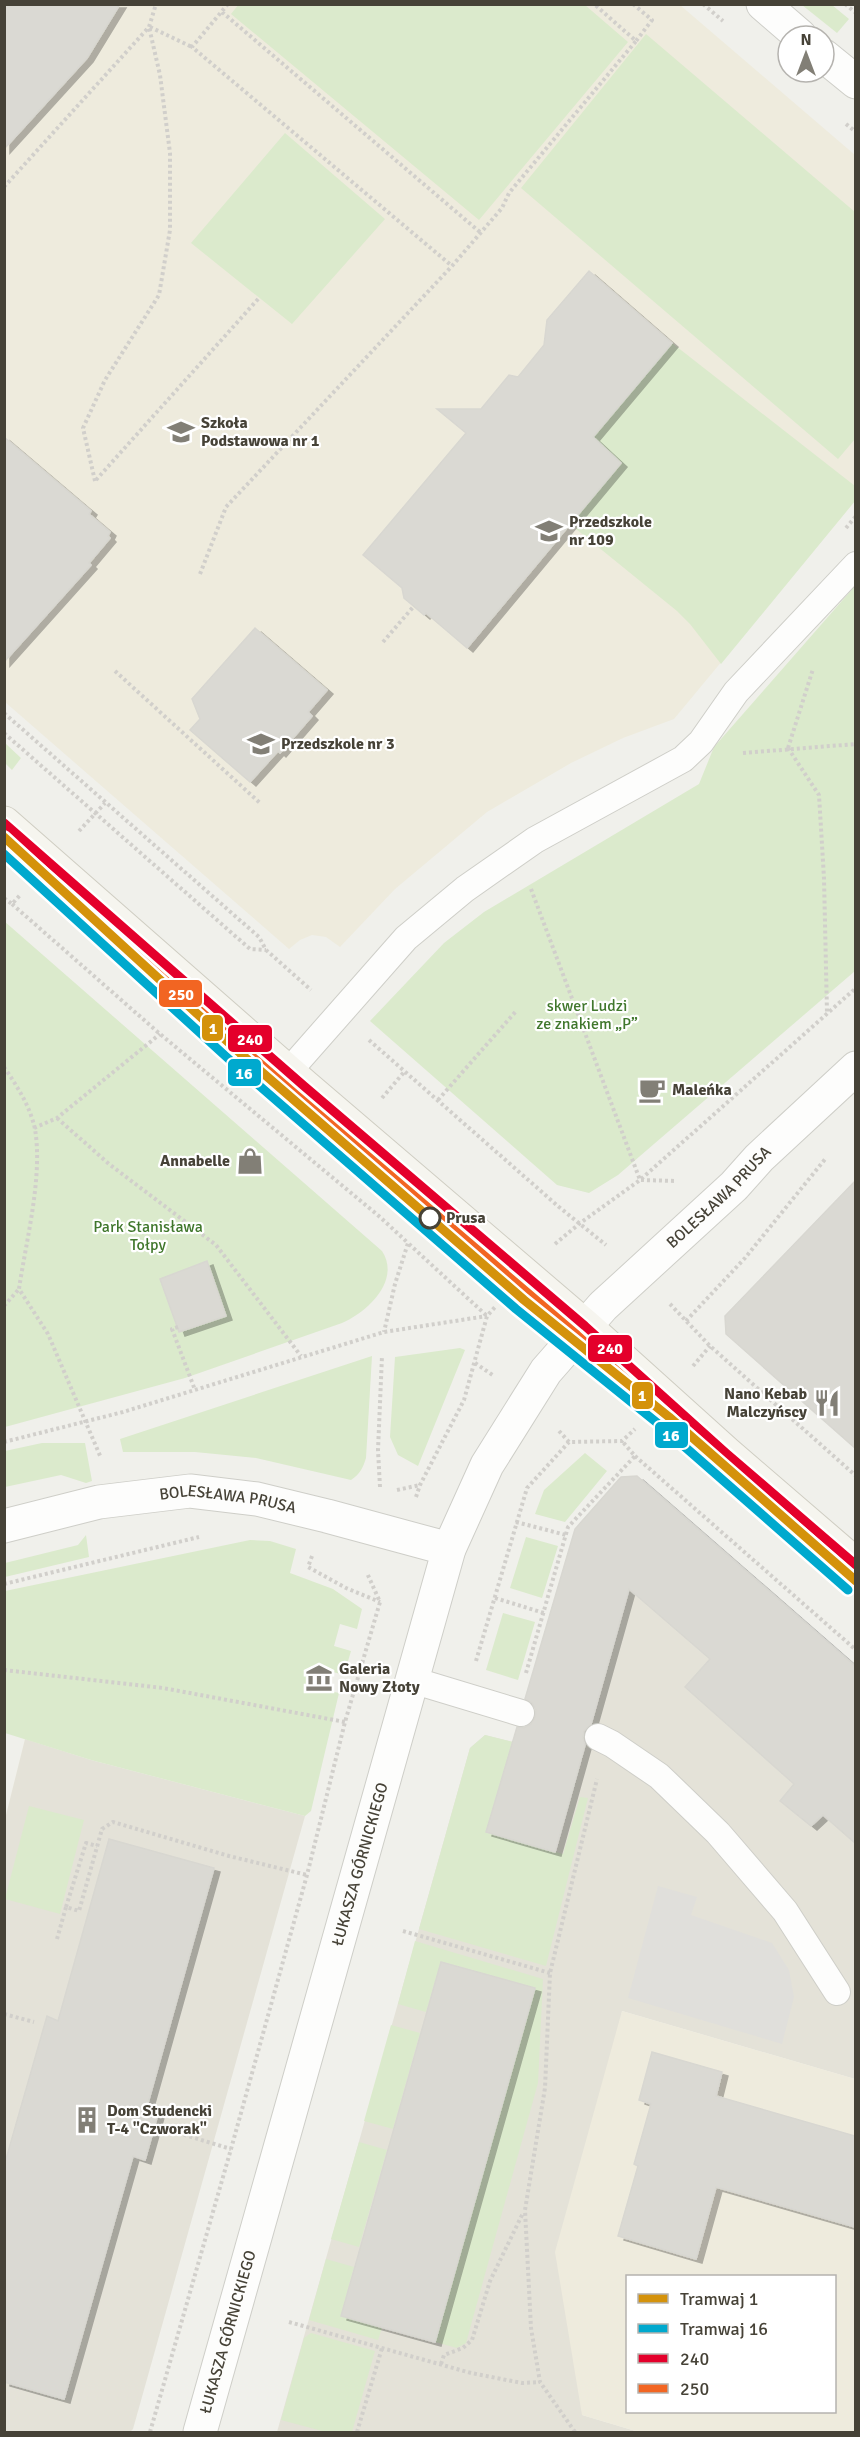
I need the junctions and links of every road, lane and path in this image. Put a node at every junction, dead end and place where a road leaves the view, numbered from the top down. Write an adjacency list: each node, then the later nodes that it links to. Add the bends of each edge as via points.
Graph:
1 (156, 4): 10 (path)
2 (228, 4): 7 (path)
3 (594, 4): 11 (path)
4 (633, 4): 11 (path, via 652,20)
5 (763, 4): 9 (street)
6 (845, 4): 8 (path)
7 (222, 12): 12 (path); 16 (path)
8 (855, 13)
9 (786, 24)
10 (149, 27): 12 (path); 15 (path); 18 (path, via 170,153 170,230 159,295 105,380 83,428 95,481)
11 (636, 41): 16 (path, via 509,193)
12 (192, 47): 17 (path)
13 (836, 66): 14 (street)
14 (855, 82)
15 (4, 186)
16 (481, 233): 17 (path)
17 (452, 266): 20 (path, via 226,507)
18 (259, 298)
19 (855, 565): 32 (lane, via 736,692 701,742 683,759)
20 (200, 574)
21 (414, 606): 22 (path)
22 (382, 642)
23 (116, 671): 28 (path)
24 (4, 713): 27 (path)
25 (4, 733): 29 (path)
26 (855, 744): 40 (path, via 788,748 819,795)
27 (105, 803): 29 (path); 36 (path, via 259,937)
28 (260, 803)
29 (96, 812): 31 (path); 36 (path, via 250,949)
30 (4, 823): 45 (street)
31 (76, 834)
32 (512, 854): 39 (lane, via 406,938); 51 (path, via 534,896)
33 (22, 893): 35 (path)
34 (4, 898): 35 (path)
35 (12, 904): 41 (path)
36 (266, 950): 39 (path)
37 (855, 988): 40 (path)
38 (517, 1010): 46 (path)
39 (338, 1014): 44 (path); 45 (lane)
40 (827, 1014): 51 (path)
41 (160, 1034): 48 (path); 53 (path)
42 (4, 1067): 49 (path, via 28,1107)
43 (855, 1068): 61 (street, BOLESŁAWA PRUSA)
44 (405, 1071): 46 (path); 47 (path)
45 (288, 1072): 61 (street)
46 (438, 1100): 52 (path)
47 (378, 1103)
48 (57, 1119): 49 (path); 65 (path, via 216,1245)
49 (34, 1128): 56 (path, via 36,1175)
50 (827, 1157): 60 (path, via 745,1258)
51 (640, 1180): 52 (path)
52 (579, 1224): 54 (path); 55 (path)
53 (408, 1243): 59 (path); 63 (path)
54 (553, 1246)
55 (614, 1252)
56 (19, 1289): 58 (path); 69 (path, via 48,1334)
57 (666, 1300): 60 (path)
58 (4, 1306)
59 (488, 1316): 63 (path); 77 (path, via 464,1400)
60 (686, 1321): 64 (path)
61 (585, 1326): 83 (street, ŁUKASZA GÓRNICKIEGO, via 546,1371 500,1442); 85 (street)
62 (178, 1327): 68 (path, via 172,1329)
63 (384, 1332): 65 (path)
64 (710, 1346): 67 (path); 76 (path)
65 (302, 1356): 68 (path)
66 (382, 1356): 78 (path)
67 (687, 1372)
68 (195, 1390): 69 (path)
69 (88, 1422): 73 (path)
70 (555, 1427): 74 (path)
71 (636, 1429): 72 (path)
72 (622, 1441): 74 (path); 75 (path)
73 (4, 1442)
74 (569, 1442): 79 (path, via 527,1488)
75 (635, 1456): 82 (path, via 568,1527); 89 (path)
76 (855, 1476)
77 (420, 1485)
78 (380, 1494)
79 (516, 1522): 82 (path); 87 (path)
80 (4, 1526): 83 (street, BOLESŁAWA PRUSA, via 99,1502 190,1491 257,1499)
81 (207, 1536): 86 (path)
82 (566, 1536): 88 (path)
83 (449, 1550): 91 (street, ŁUKASZA GÓRNICKIEGO)
84 (313, 1552): 95 (path, via 308,1568 381,1602)
85 (855, 1564)
86 (4, 1584)
87 (495, 1598): 88 (path); 93 (path)
88 (544, 1613): 92 (path)
89 (855, 1650)
90 (4, 1670): 95 (path, via 163,1688)
91 (412, 1680): 93 (lane); 114 (street, ŁUKASZA GÓRNICKIEGO)
92 (523, 1684)
93 (465, 1696): 94 (lane)
94 (521, 1713)
95 (345, 1722): 98 (path)
96 (598, 1737): 102 (path, via 601,1763); 103 (lane, via 659,1776 718,1833 785,1911)
97 (97, 1846): 98 (path, via 102,1828 113,1822); 99 (path, via 86,1843); 99 (path, via 79,1911)
98 (307, 1875): 107 (path)
99 (66, 1907): 101 (path)
100 (403, 1931): 102 (path)
101 (57, 1939)
102 (550, 1973): 108 (path, via 545,2088)
103 (837, 1992)
104 (4, 2014): 105 (path)
105 (34, 2022)
106 (155, 2127): 107 (path)
107 (231, 2149): 113 (path)
108 (525, 2210): 111 (path, via 490,2281 472,2340 444,2355); 112 (path, via 531,2328)
109 (289, 2322): 110 (path)
110 (382, 2348): 111 (path); 115 (path)
111 (441, 2364): 112 (path, via 522,2383)
112 (540, 2382): 116 (path)
113 (150, 2433)
114 (200, 2433)
115 (357, 2433)
116 (575, 2433)

